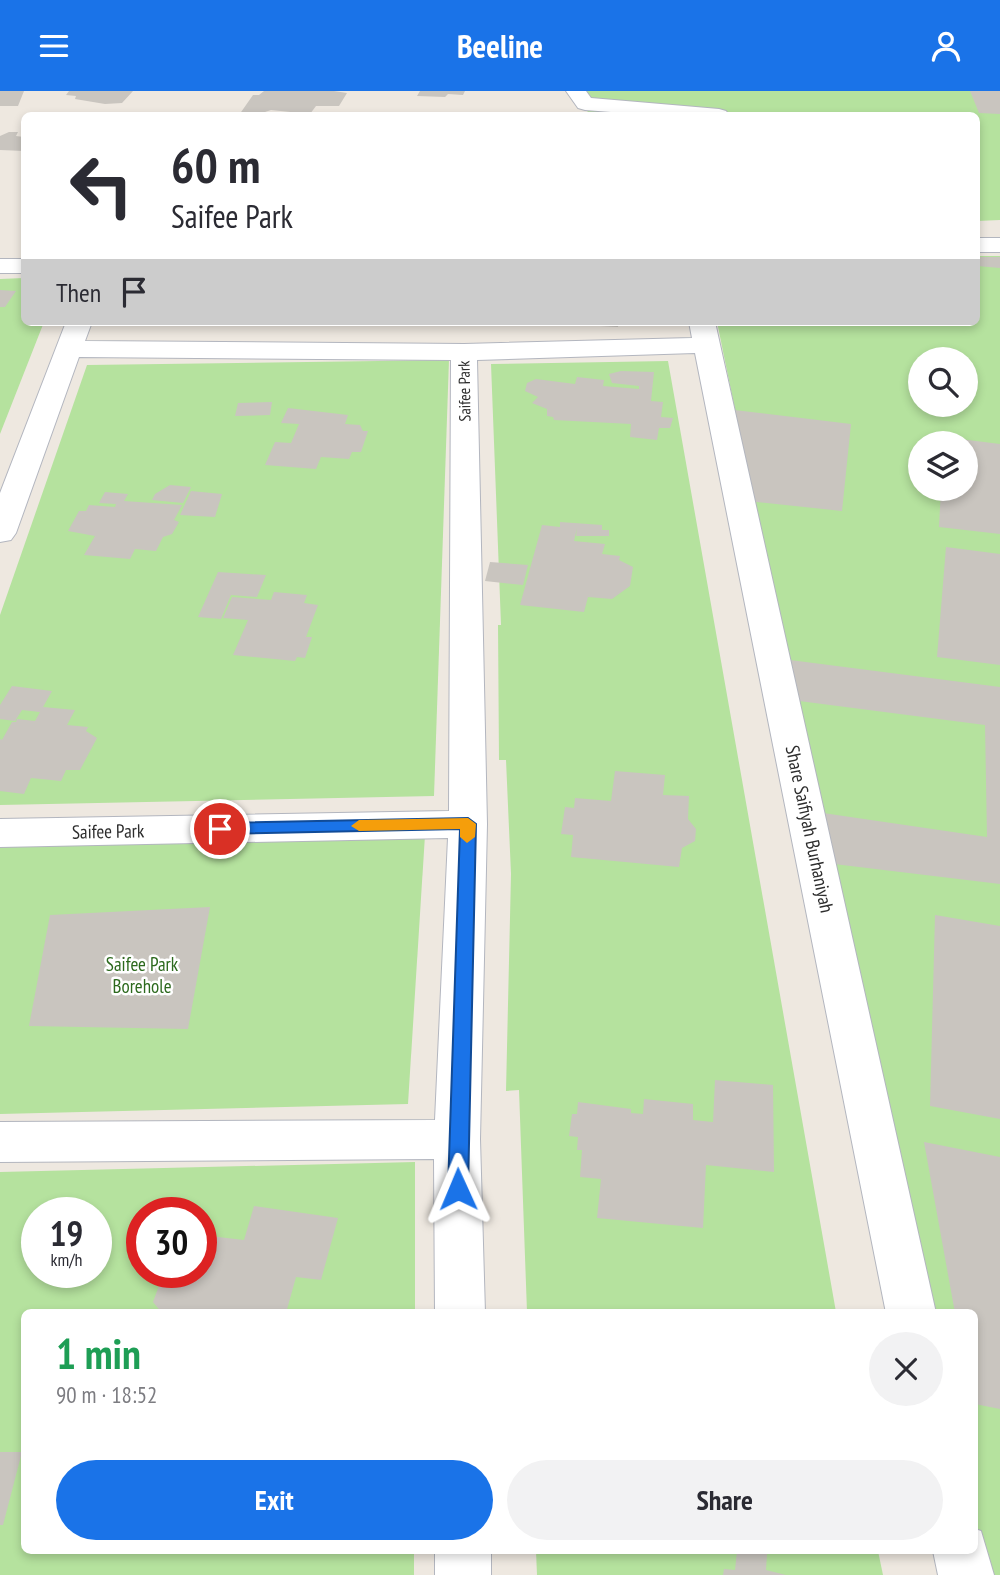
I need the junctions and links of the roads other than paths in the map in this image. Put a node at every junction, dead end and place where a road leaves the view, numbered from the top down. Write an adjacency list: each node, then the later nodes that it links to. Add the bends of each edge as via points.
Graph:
1 (576, 91): 2 (street, via 585,104)
2 (682, 112)
3 (980, 245): 4 (street)
4 (1000, 245)
5 (0, 266): 6 (street)
6 (21, 266)
7 (705, 333): 9 (street); 16 (street, Share Saifiyah Burhaniyah)
8 (74, 336): 9 (street, Saifee Park); 10 (street, Saifee Park)
9 (464, 352): 11 (street, Saifee Park)
10 (0, 533)
11 (468, 824): 12 (street, Saifee Park); 13 (street, Saifee Park)
12 (0, 833)
13 (457, 1139): 14 (street); 15 (street, Saifee Park)
14 (0, 1142)
15 (460, 1309)
16 (910, 1309)
17 (463, 1554): 19 (street)
18 (962, 1554): 20 (street)
19 (463, 1575)
20 (966, 1575)

